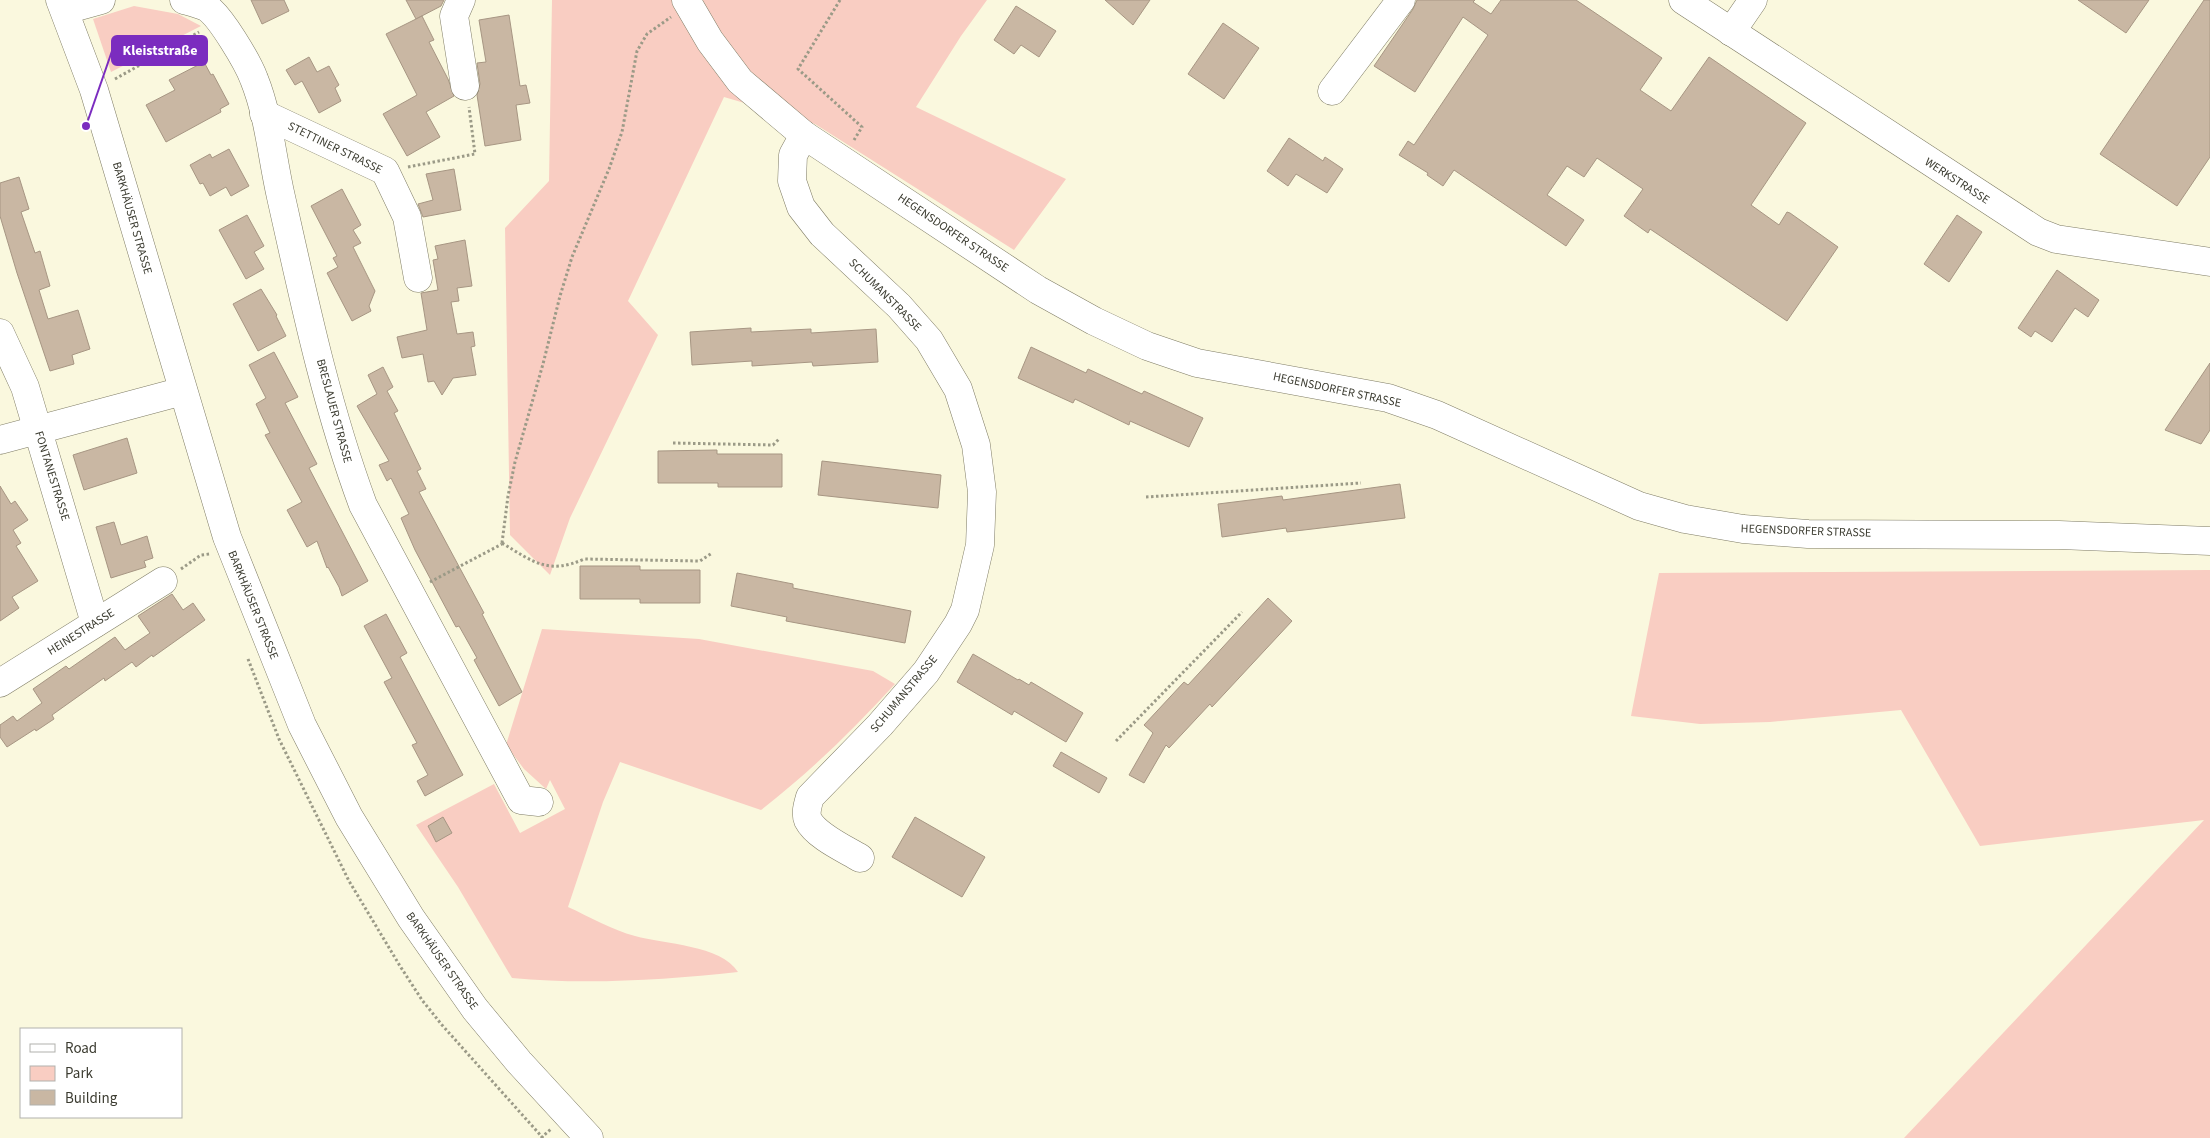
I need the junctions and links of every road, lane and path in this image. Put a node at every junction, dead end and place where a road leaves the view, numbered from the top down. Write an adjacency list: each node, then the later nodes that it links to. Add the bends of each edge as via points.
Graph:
1 (100, 0): 8 (street)
2 (462, 0): 11 (street, via 454,16)
3 (840, 0): 15 (path, via 798,69)
4 (1401, 0): 13 (street)
5 (1683, 0): 10 (street, WERKSTRASSE)
6 (1752, 0): 10 (street)
7 (688, 4): 16 (street, HEGENSDORFER STRASSE, via 710,42 740,81); 29 (path, via 657,25 637,50 622,132 572,257 560,296 515,462)
8 (62, 5): 12 (street, BARKHÄUSER STRASSE)
9 (204, 8): 12 (path); 14 (street, BRESLAUER STRASSE, via 238,46 254,79)
10 (1731, 32): 18 (street, WERKSTRASSE, via 2038,232 2056,239)
11 (466, 86): 17 (path, via 476,154)
12 (94, 90): 21 (street, BARKHÄUSER STRASSE)
13 (1332, 91)
14 (264, 114): 17 (street, STETTINER STRASSE); 33 (street, BRESLAUER STRASSE, via 298,274 347,463 363,505)
15 (862, 128)
16 (804, 135): 28 (street, HEGENSDORFER STRASSE, via 1038,290 1147,346 1197,363 1388,398 1437,415 1639,506 1685,520 1808,534 2059,535); 39 (street, SCHUMANSTRASSE, via 793,155 792,164 792,181 800,207 822,234 899,306 929,340 958,390 976,444 982,492 980,545 965,610 958,624 926,672 810,797 807,819 815,830)
17 (385, 171): 19 (street, STETTINER STRASSE, via 407,217)
18 (2210, 262)
19 (418, 278)
20 (0, 333): 22 (street, FONTANESTRASSE, via 25,387)
21 (183, 391): 22 (street); 40 (street, BARKHÄUSER STRASSE, via 226,537 302,725 349,817 411,918 475,1009)
22 (38, 430): 24 (street); 35 (street, FONTANESTRASSE)
23 (779, 438): 25 (path, via 773,445)
24 (0, 440)
25 (673, 444)
26 (1361, 483): 27 (path)
27 (1146, 497)
28 (2210, 541)
29 (502, 543): 31 (path, via 535,563 557,568 584,559 700,561); 33 (path)
30 (218, 552): 32 (path, via 201,555)
31 (712, 553)
32 (163, 581): 35 (street, HEINESTRASSE)
33 (410, 593): 38 (street, BRESLAUER STRASSE, via 521,800)
34 (1242, 612): 37 (path)
35 (95, 623): 36 (street, HEINESTRASSE)
36 (0, 684)
37 (1116, 741)
38 (539, 802)
39 (860, 858)
40 (589, 1138)

